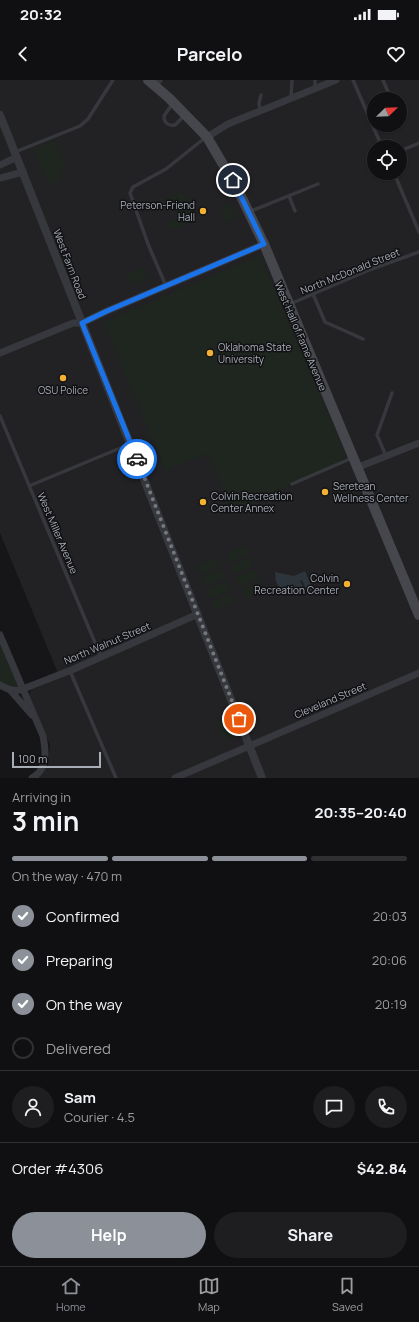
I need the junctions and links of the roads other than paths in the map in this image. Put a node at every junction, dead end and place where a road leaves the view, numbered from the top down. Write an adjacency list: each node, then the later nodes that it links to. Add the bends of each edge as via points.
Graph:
1 (113, 80): 20 (lane, via 88,119 80,126)
2 (292, 80): 11 (lane)
3 (314, 80): 8 (lane)
4 (336, 80): 8 (street)
5 (353, 80): 14 (lane)
6 (383, 80): 9 (lane)
7 (154, 81): 12 (main road, West Hall of Fame Avenue)
8 (315, 88): 11 (street)
9 (388, 92)
10 (261, 95): 13 (lane)
11 (290, 99): 13 (street)
12 (174, 102): 15 (main road, West Hall of Fame Avenue); 15 (lane, via 164,116 168,125 175,125)
13 (260, 110): 17 (street, via 228,124)
14 (367, 112)
15 (186, 114): 17 (main road, West Hall of Fame Avenue)
16 (0, 115): 20 (street, West Farm Road)
17 (207, 137): 28 (main road, West Hall of Fame Avenue); 32 (lane, via 166,169 133,187 130,193)
18 (419, 143): 19 (lane)
19 (407, 148)
20 (16, 155): 21 (street); 22 (street, West Farm Road)
21 (0, 165)
22 (23, 172): 23 (street); 35 (street, West Farm Road)
23 (0, 178)
24 (397, 180): 29 (lane)
25 (318, 184): 26 (lane)
26 (289, 196): 27 (lane); 28 (lane)
27 (295, 211)
28 (249, 212): 30 (main road, West Hall of Fame Avenue)
29 (419, 232)
30 (264, 244): 32 (street); 34 (main road, West Hall of Fame Avenue)
31 (419, 252): 33 (lane, North McDonald Street)
32 (166, 286): 35 (street)
33 (313, 294): 34 (lane, North McDonald Street); 36 (lane, via 325,322)
34 (288, 304): 43 (main road, West Hall of Fame Avenue)
35 (82, 323): 37 (street, via 73,323); 41 (street, West Farm Road)
36 (363, 339)
37 (0, 353)
38 (392, 393): 42 (lane, via 377,435)
39 (0, 416): 46 (lane, West Miller Avenue)
40 (419, 443): 42 (street)
41 (130, 444): 46 (lane); 47 (street, West Farm Road)
42 (386, 456): 44 (street)
43 (352, 458): 44 (main road, West Hall of Fame Avenue); 45 (lane)
44 (356, 468): 48 (main road, West Hall of Fame Avenue)
45 (292, 484)
46 (29, 486): 50 (lane, West Miller Avenue)
47 (198, 614): 50 (street, North Walnut Street); 57 (street, West Farm Road)
48 (419, 615)
49 (1, 639): 54 (street)
50 (101, 657): 51 (street, North Walnut Street)
51 (70, 671): 54 (street, North Walnut Street); 59 (lane)
52 (419, 673): 57 (street, Cleveland Street)
53 (0, 685): 55 (street)
54 (23, 689): 55 (street, North Walnut Street); 56 (street)
55 (11, 691): 56 (street)
56 (36, 720): 58 (street, via 46,749 42,769)
57 (250, 746): 60 (street, Cleveland Street); 61 (street, West Farm Road)
58 (32, 778)
59 (116, 778)
60 (175, 778)
61 (262, 778)

